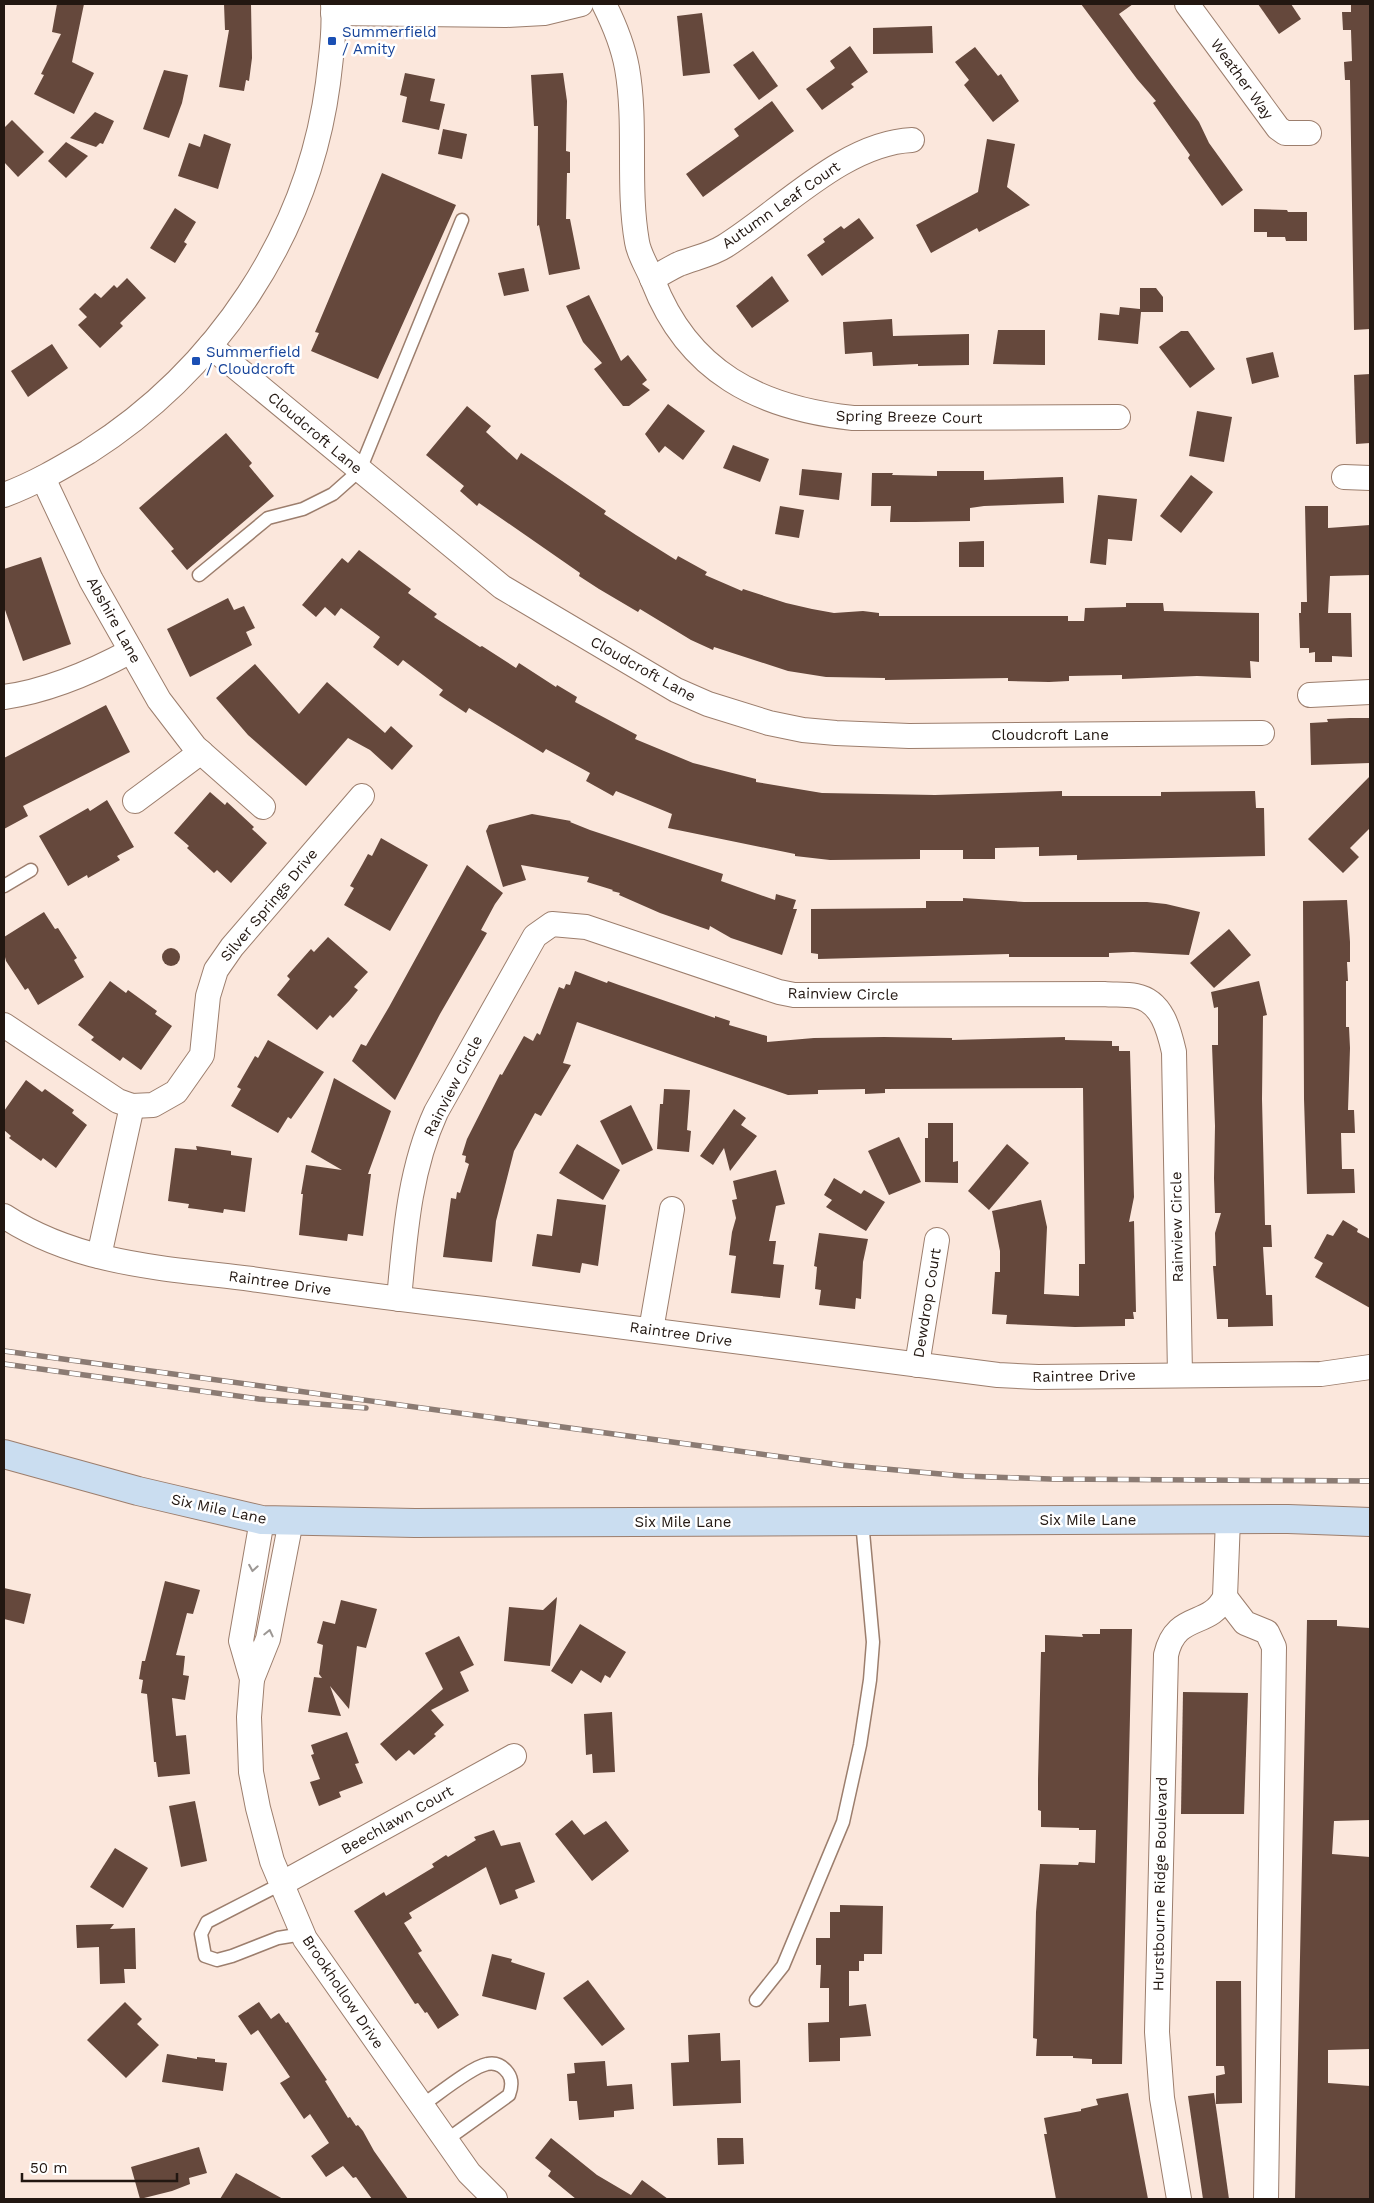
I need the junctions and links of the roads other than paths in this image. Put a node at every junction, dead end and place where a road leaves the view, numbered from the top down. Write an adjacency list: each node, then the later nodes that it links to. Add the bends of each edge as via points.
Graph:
1 (581, 4): 4 (street, via 544,13 506,15)
2 (604, 4): 8 (street, Spring Breeze Court, via 627,69 637,244)
3 (1187, 4): 5 (street, Weather Way, via 1278,128 1284,133)
4 (333, 8): 9 (street, via 326,95 308,172 283,234 255,284 232,320)
5 (1308, 133)
6 (912, 140): 8 (street, Autumn Leaf Court, via 872,149 845,161 724,247)
7 (462, 220): 11 (lane)
8 (652, 279): 10 (street, Spring Breeze Court, via 662,304 682,336 709,364 752,393 796,409 853,418)
9 (210, 346): 11 (street, Cloudcroft Lane); 13 (street, via 174,385 139,415 109,438)
10 (1118, 417)
11 (360, 470): 16 (lane, via 333,494 303,509 268,518); 21 (street, Cloudcroft Lane, via 502,587 676,690 769,723 803,730 909,736)
12 (1344, 477): 14 (street)
13 (43, 478): 15 (street); 17 (street, Abshire Lane, via 92,580)
14 (1370, 478)
15 (4, 495)
16 (199, 575)
17 (131, 651): 20 (street, via 104,666 38,689); 22 (street, Abshire Lane, via 159,700)
18 (1370, 692): 19 (street)
19 (1310, 695)
20 (4, 696)
21 (1262, 733)
22 (201, 752): 24 (street); 25 (street, Abshire Lane)
23 (362, 796): 29 (street, Silver Springs Drive, via 232,947 216,970 208,996 202,1055 176,1092 153,1106)
24 (136, 802)
25 (264, 807)
26 (31, 870): 27 (lane)
27 (4, 886)
28 (4, 1025): 29 (street, via 118,1101)
29 (132, 1106): 33 (street)
30 (672, 1209): 35 (street)
31 (4, 1216): 33 (street, Raintree Drive, via 46,1240)
32 (937, 1240): 36 (street, Dewdrop Court)
33 (99, 1256): 34 (street, Raintree Drive, via 121,1262)
34 (399, 1299): 35 (street, Raintree Drive); 38 (street, Rainview Circle, via 413,1180 436,1112 535,936 552,924 573,924 794,995 1104,994 1137,996 1152,1004 1164,1018 1174,1052)
35 (651, 1330): 36 (street, Raintree Drive)
36 (917, 1365): 38 (street, Raintree Drive, via 998,1376)
37 (1370, 1367): 38 (street, Raintree Drive, via 1322,1374)
38 (1180, 1374)
39 (4, 1454): 41 (street, Six Mile Lane, via 138,1491)
40 (1228, 1519): 43 (street, Six Mile Lane); 44 (street, Six Mile Lane); 45 (street)
41 (262, 1520): 42 (street, Six Mile Lane); 46 (street, Brookhollow Drive, one-way to 46, via 241,1640)
42 (291, 1521): 43 (street, Six Mile Lane); 46 (street, one-way to 42, via 268,1640)
43 (862, 1521): 50 (lane, via 873,1642 860,1745 843,1822 783,1966)
44 (1370, 1522)
45 (1225, 1597): 54 (street, Hurstbourne Ridge Boulevard, via 1212,1614 1188,1622 1177,1631 1166,1655 1157,2032 1162,2098); 55 (street, via 1245,1623 1267,1632 1274,1647)
46 (252, 1679): 48 (street, Brookhollow Drive, via 249,1717 251,1772 272,1861)
47 (514, 1756): 48 (street, Beechlawn Court)
48 (281, 1884): 49 (street, Brookhollow Drive); 49 (lane, via 207,1922 201,1934 205,1956 217,1960 278,1938)
49 (303, 1934): 51 (street, Brookhollow Drive)
50 (756, 2000)
51 (421, 2106): 52 (street, Brookhollow Drive); 52 (lane, via 480,2066 497,2064 509,2074 512,2088 508,2095)
52 (446, 2141): 53 (street, Brookhollow Drive, via 469,2174)
53 (495, 2199)
54 (1179, 2199)
55 (1266, 2199)

